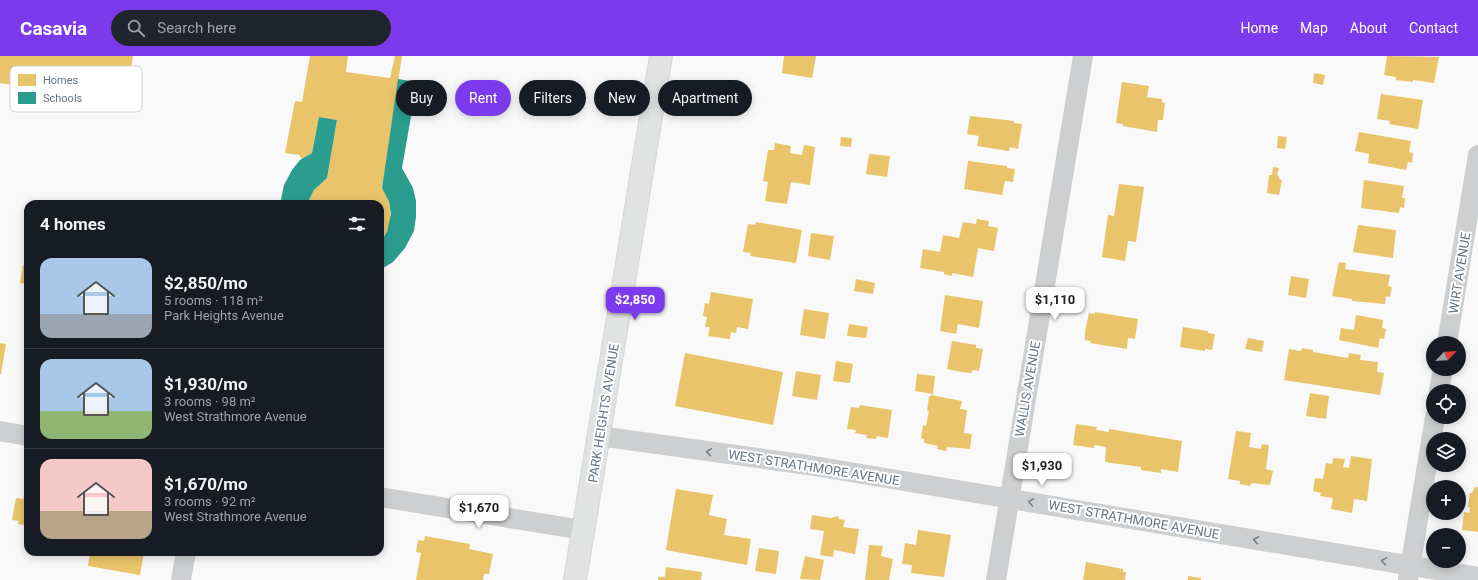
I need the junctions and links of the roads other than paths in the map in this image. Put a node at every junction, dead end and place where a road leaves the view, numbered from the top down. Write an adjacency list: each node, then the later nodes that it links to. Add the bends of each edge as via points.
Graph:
1 (661, 56): 8 (main road, PARK HEIGHTS AVENUE)
2 (1083, 56): 10 (street, WALLIS AVENUE)
3 (1478, 155): 4 (street, WIRT AVENUE)
4 (1448, 336)
5 (1434, 424): 13 (street)
6 (0, 431): 7 (street)
7 (24, 435)
8 (599, 436): 10 (street, WEST STRATHMORE AVENUE, one-way to 8, via 808,465); 11 (main road, PARK HEIGHTS AVENUE)
9 (384, 498): 11 (street)
10 (1009, 498): 13 (street, WEST STRATHMORE AVENUE, one-way to 10); 17 (street, WALLIS AVENUE)
11 (583, 530): 16 (main road, PARK HEIGHTS AVENUE)
12 (185, 556): 15 (street)
13 (1410, 573): 14 (street, WEST STRATHMORE AVENUE)
14 (1478, 577)
15 (181, 580)
16 (575, 580)
17 (996, 580)

